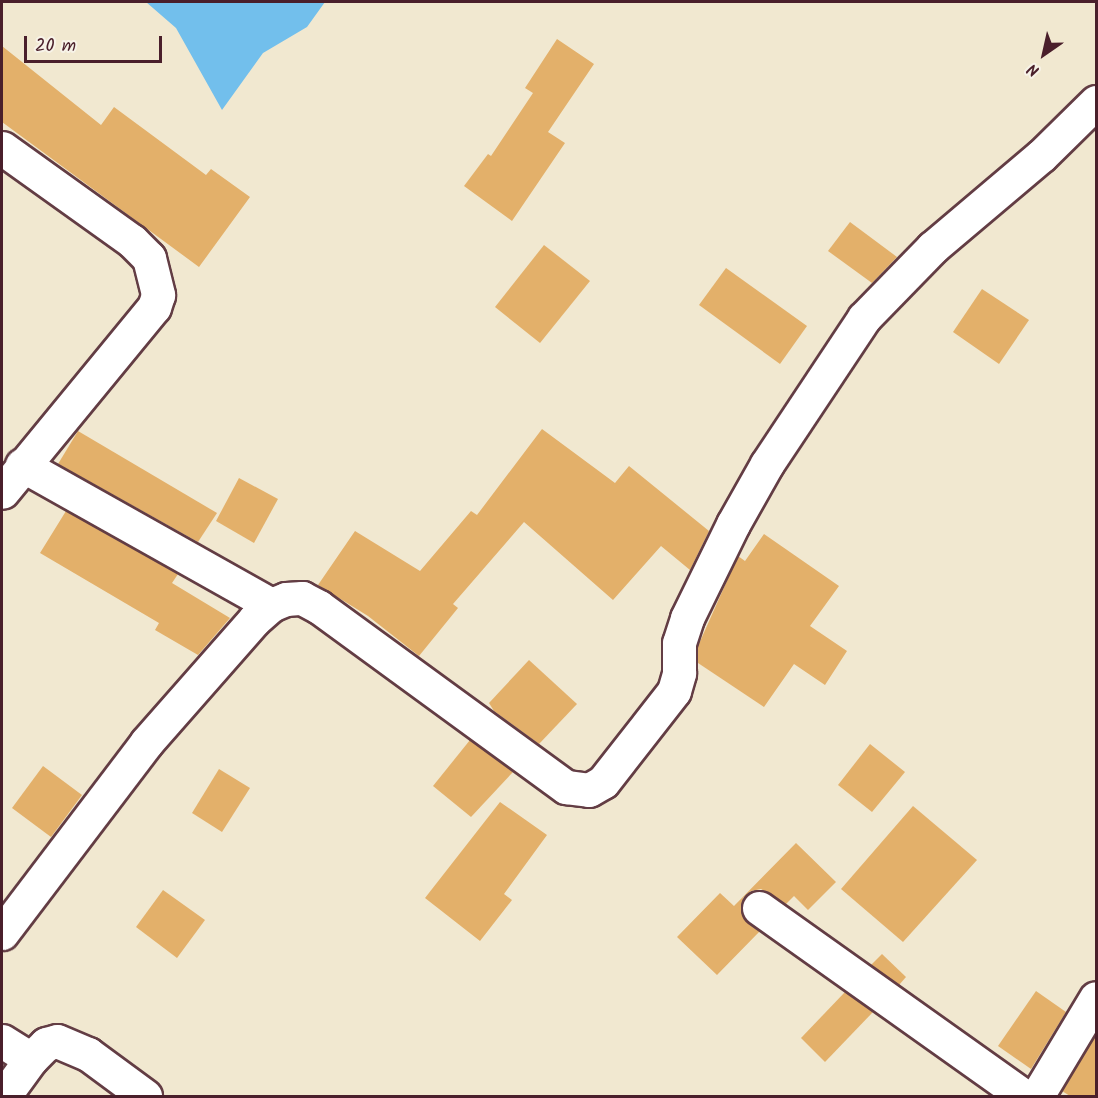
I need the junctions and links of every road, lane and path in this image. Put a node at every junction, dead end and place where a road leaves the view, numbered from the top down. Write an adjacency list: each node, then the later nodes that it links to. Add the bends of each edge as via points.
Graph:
1 (1096, 102): 5 (street, via 1041,156 932,248 864,318 773,455 733,524 687,618 679,643 679,673 674,691 603,782 589,790 566,787 319,607 302,598)
2 (2, 148): 3 (street, via 132,241 149,258 158,295 154,307)
3 (22, 465): 4 (street); 5 (street)
4 (2, 492)
5 (271, 604): 7 (street, via 146,743)
6 (759, 908): 13 (street)
7 (2, 933)
8 (1096, 998): 14 (street)
9 (2, 1041): 10 (street)
10 (31, 1059): 11 (street); 12 (street, via 46,1044 57,1041 72,1045)
11 (4, 1096)
12 (146, 1096)
13 (1024, 1096)
14 (1037, 1096)

